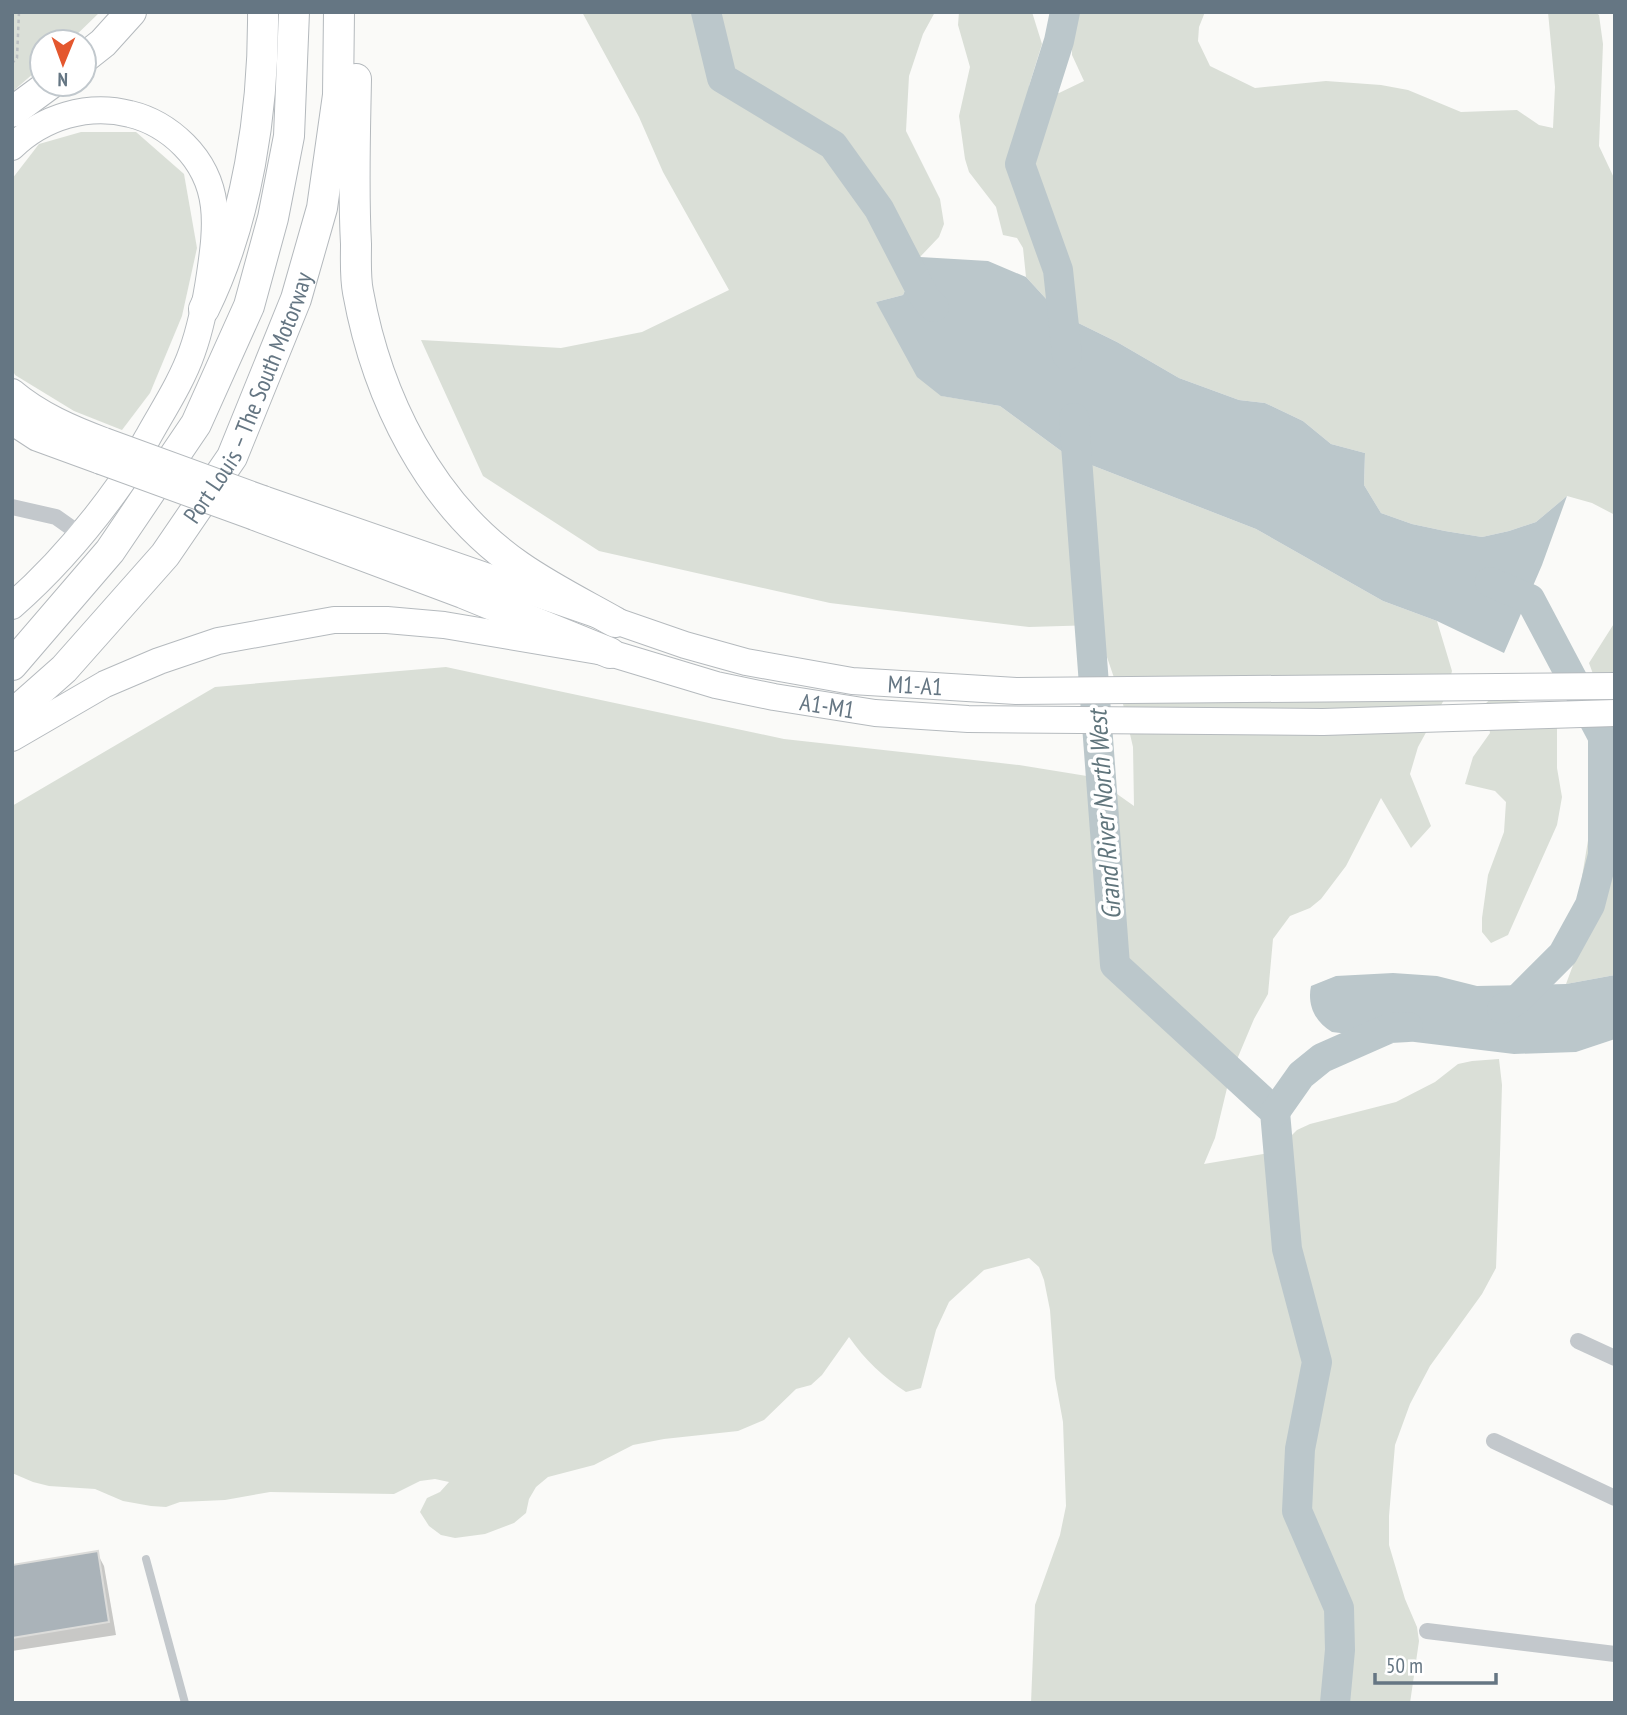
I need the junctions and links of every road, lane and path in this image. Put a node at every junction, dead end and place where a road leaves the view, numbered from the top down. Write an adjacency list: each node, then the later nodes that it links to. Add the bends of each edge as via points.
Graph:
1 (19, 12): 8 (path, via 17,58)
2 (131, 12): 7 (highway)
3 (263, 12): 12 (highway, via 264,48 250,172 222,273)
4 (294, 12): 22 (highway, Port Louis – The South Motorway, via 289,136 249,306 196,424 110,551)
5 (339, 12): 25 (highway, Port Louis – The South Motorway, via 338,95 321,208 296,299 232,457 165,555 64,669)
6 (356, 12): 20 (highway, via 358,291 397,417 444,496 481,535 519,566)
7 (98, 47)
8 (12, 64)
9 (31, 98): 10 (highway)
10 (12, 112)
11 (12, 147): 12 (main road, via 53,120 98,110 149,120 180,141 204,169 214,198 215,239)
12 (205, 309): 18 (main road, via 191,354 163,411 122,482)
13 (12, 392): 15 (main road)
14 (12, 419): 15 (highway, via 38,436)
15 (103, 450): 17 (highway, bridge)
16 (12, 507): 18 (street, via 56,517)
17 (259, 507): 20 (main road, M1-A1, via 481,572); 21 (highway)
18 (80, 534): 19 (main road, via 44,578)
19 (12, 606)
20 (615, 622): 23 (main road, M1-A1, via 746,662 852,681 1056,692)
21 (610, 653): 24 (main road, A1-M1, via 774,697 875,713 968,719 1323,722); 26 (main road, A1-M1, via 444,625 334,620 218,641 159,661 105,684)
22 (12, 665)
23 (1615, 686)
24 (1615, 713)
25 (12, 715)
26 (12, 738)
27 (1578, 1341): 28 (street)
28 (1615, 1358)
29 (1494, 1441): 30 (street)
30 (1615, 1498)
31 (146, 1559): 34 (lane)
32 (1427, 1631): 33 (street)
33 (1615, 1654)
34 (185, 1703)

